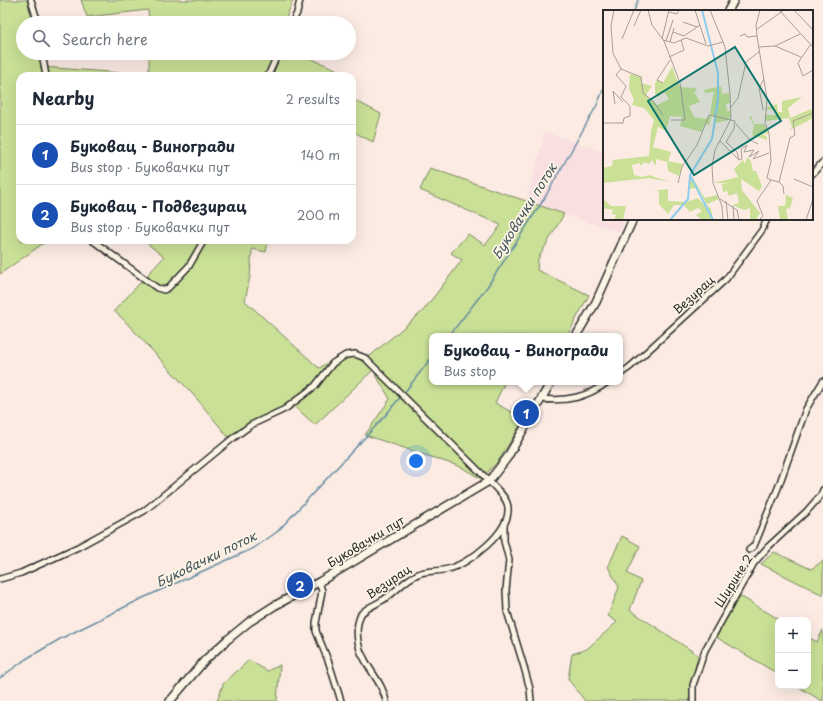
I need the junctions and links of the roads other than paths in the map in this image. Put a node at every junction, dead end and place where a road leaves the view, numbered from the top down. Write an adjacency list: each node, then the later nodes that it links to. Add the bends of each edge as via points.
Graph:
1 (31, 0): 5 (street)
2 (300, 0): 6 (street)
3 (734, 0): 4 (street)
4 (729, 10)
5 (36, 16)
6 (296, 16)
7 (43, 60): 9 (street)
8 (275, 60): 10 (street)
9 (45, 72)
10 (270, 72)
11 (823, 162): 12 (street)
12 (813, 173)
13 (633, 220): 17 (street, via 603,287)
14 (767, 220): 18 (street, Везирац, via 726,279)
15 (97, 244): 16 (street, via 157,288 164,290 189,266)
16 (202, 244)
17 (578, 333)
18 (623, 372)
19 (823, 380): 26 (street, via 806,409 778,488 754,546)
20 (549, 385): 22 (street, Буковачки пут)
21 (604, 385): 22 (street, via 571,400)
22 (541, 399): 23 (street, Буковачки пут, via 507,458)
23 (489, 481): 25 (street, via 500,492 508,507); 27 (street, via 365,358 355,354 346,355 333,363 315,386 285,409 232,438 144,511 78,547 21,573); 28 (street, Буковачки пут)
24 (823, 490): 33 (street, Ширине 2, via 807,512 754,563 705,650 693,685)
25 (504, 526): 31 (street, Везирац, via 471,559 447,569 417,575 361,615 358,640 363,658 378,679); 32 (street, via 504,541 509,560 507,611 530,689)
26 (749, 550)
27 (0, 579)
28 (319, 582): 29 (street, Буковачки пут, via 274,606 238,630 205,660); 30 (street, via 322,591 316,631)
29 (170, 701)
30 (341, 701)
31 (386, 701)
32 (531, 701)
33 (693, 701)

